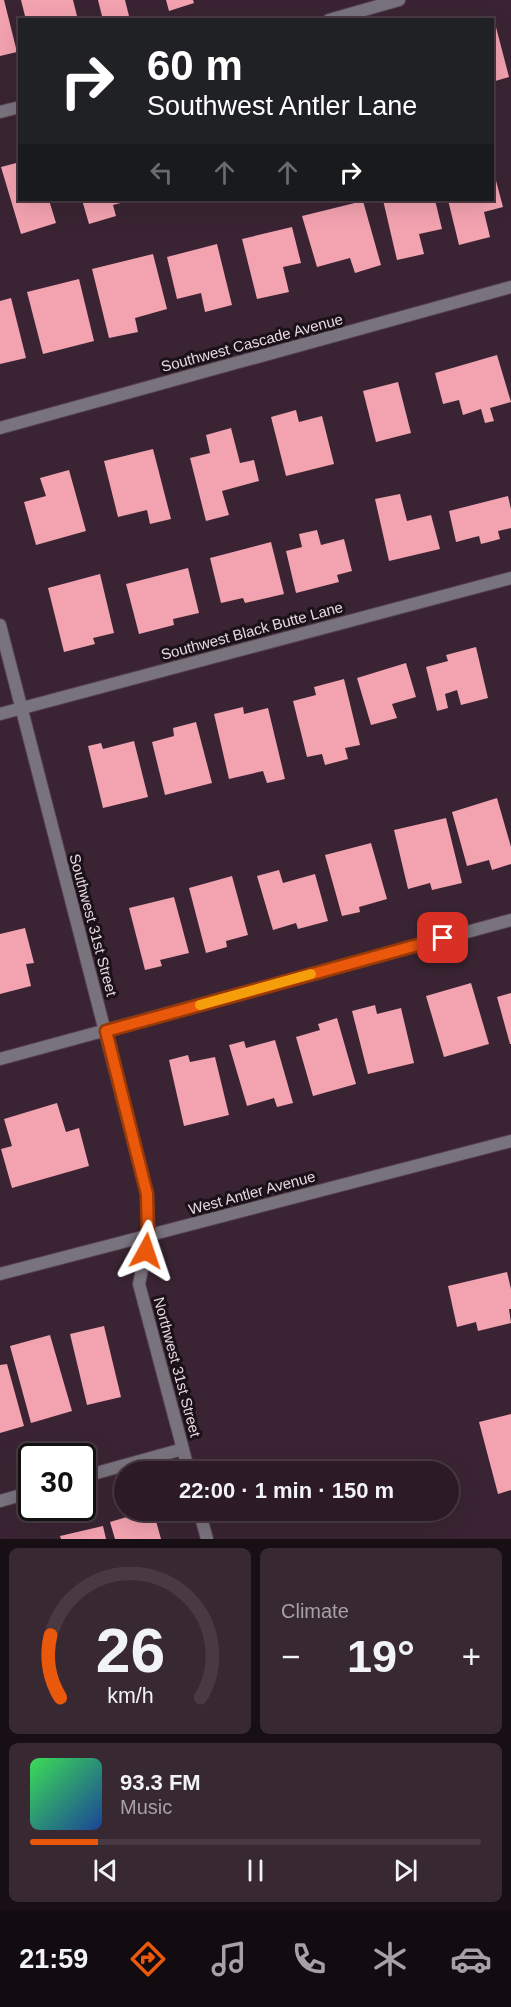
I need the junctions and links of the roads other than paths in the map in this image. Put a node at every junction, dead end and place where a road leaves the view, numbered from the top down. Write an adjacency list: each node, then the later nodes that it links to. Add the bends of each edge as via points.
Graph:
1 (399, 0): 2 (street)
2 (337, 18)
3 (18, 108): 4 (street)
4 (0, 112)
5 (511, 287): 6 (street, Southwest Cascade Avenue)
6 (0, 428)
7 (511, 578): 9 (street, Southwest Black Butte Lane)
8 (0, 625): 9 (street, Southwest 31st Street)
9 (21, 709): 10 (street, Southwest Black Butte Lane); 12 (street, Southwest 31st Street)
10 (0, 714)
11 (511, 920): 12 (street)
12 (106, 1031): 13 (street); 15 (street, Southwest 31st Street, via 147,1194)
13 (0, 1059)
14 (511, 1141): 15 (street, West Antler Avenue)
15 (148, 1235): 16 (street, West Antler Avenue); 17 (street, Northwest 31st Street, via 139,1284)
16 (0, 1274)
17 (183, 1449): 18 (street, Northwest 31st Street); 19 (street)
18 (186, 1461)
19 (96, 1473)
20 (18, 1496): 21 (street)
21 (0, 1501)
22 (202, 1521): 23 (street)
23 (207, 1539)

